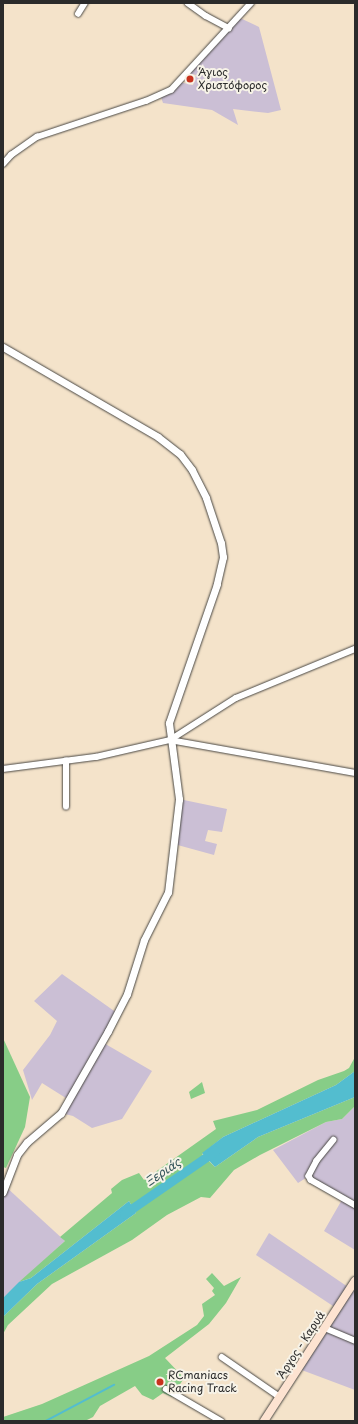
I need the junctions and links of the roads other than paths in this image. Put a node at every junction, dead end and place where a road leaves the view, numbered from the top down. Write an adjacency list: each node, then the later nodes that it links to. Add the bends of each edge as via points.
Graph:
1 (85, 3): 4 (street)
2 (188, 3): 5 (street)
3 (250, 3): 5 (street)
4 (78, 14)
5 (229, 28): 6 (street, via 171,90 146,102 37,137 11,155)
6 (3, 164)
7 (3, 347): 9 (street, via 167,444 188,464 206,498 222,543 223,562 171,714)
8 (355, 649): 9 (street, via 236,698)
9 (170, 740): 10 (street, via 114,754); 12 (street); 15 (street, via 179,799 168,892 144,940 127,994 108,1031 61,1113 27,1142 17,1155)
10 (66, 761): 11 (street); 13 (street)
11 (3, 769)
12 (355, 773)
13 (66, 807)
14 (334, 1140): 16 (street, via 309,1176 311,1180)
15 (3, 1192)
16 (355, 1205)
17 (355, 1281): 18 (main road, Άργος - Καρυά)
18 (325, 1328): 19 (street); 22 (main road, Άργος - Καρυά)
19 (355, 1341)
20 (222, 1357): 22 (street)
21 (166, 1389): 23 (street)
22 (280, 1397): 24 (main road, Άργος - Καρυά)
23 (221, 1421)
24 (264, 1421)

